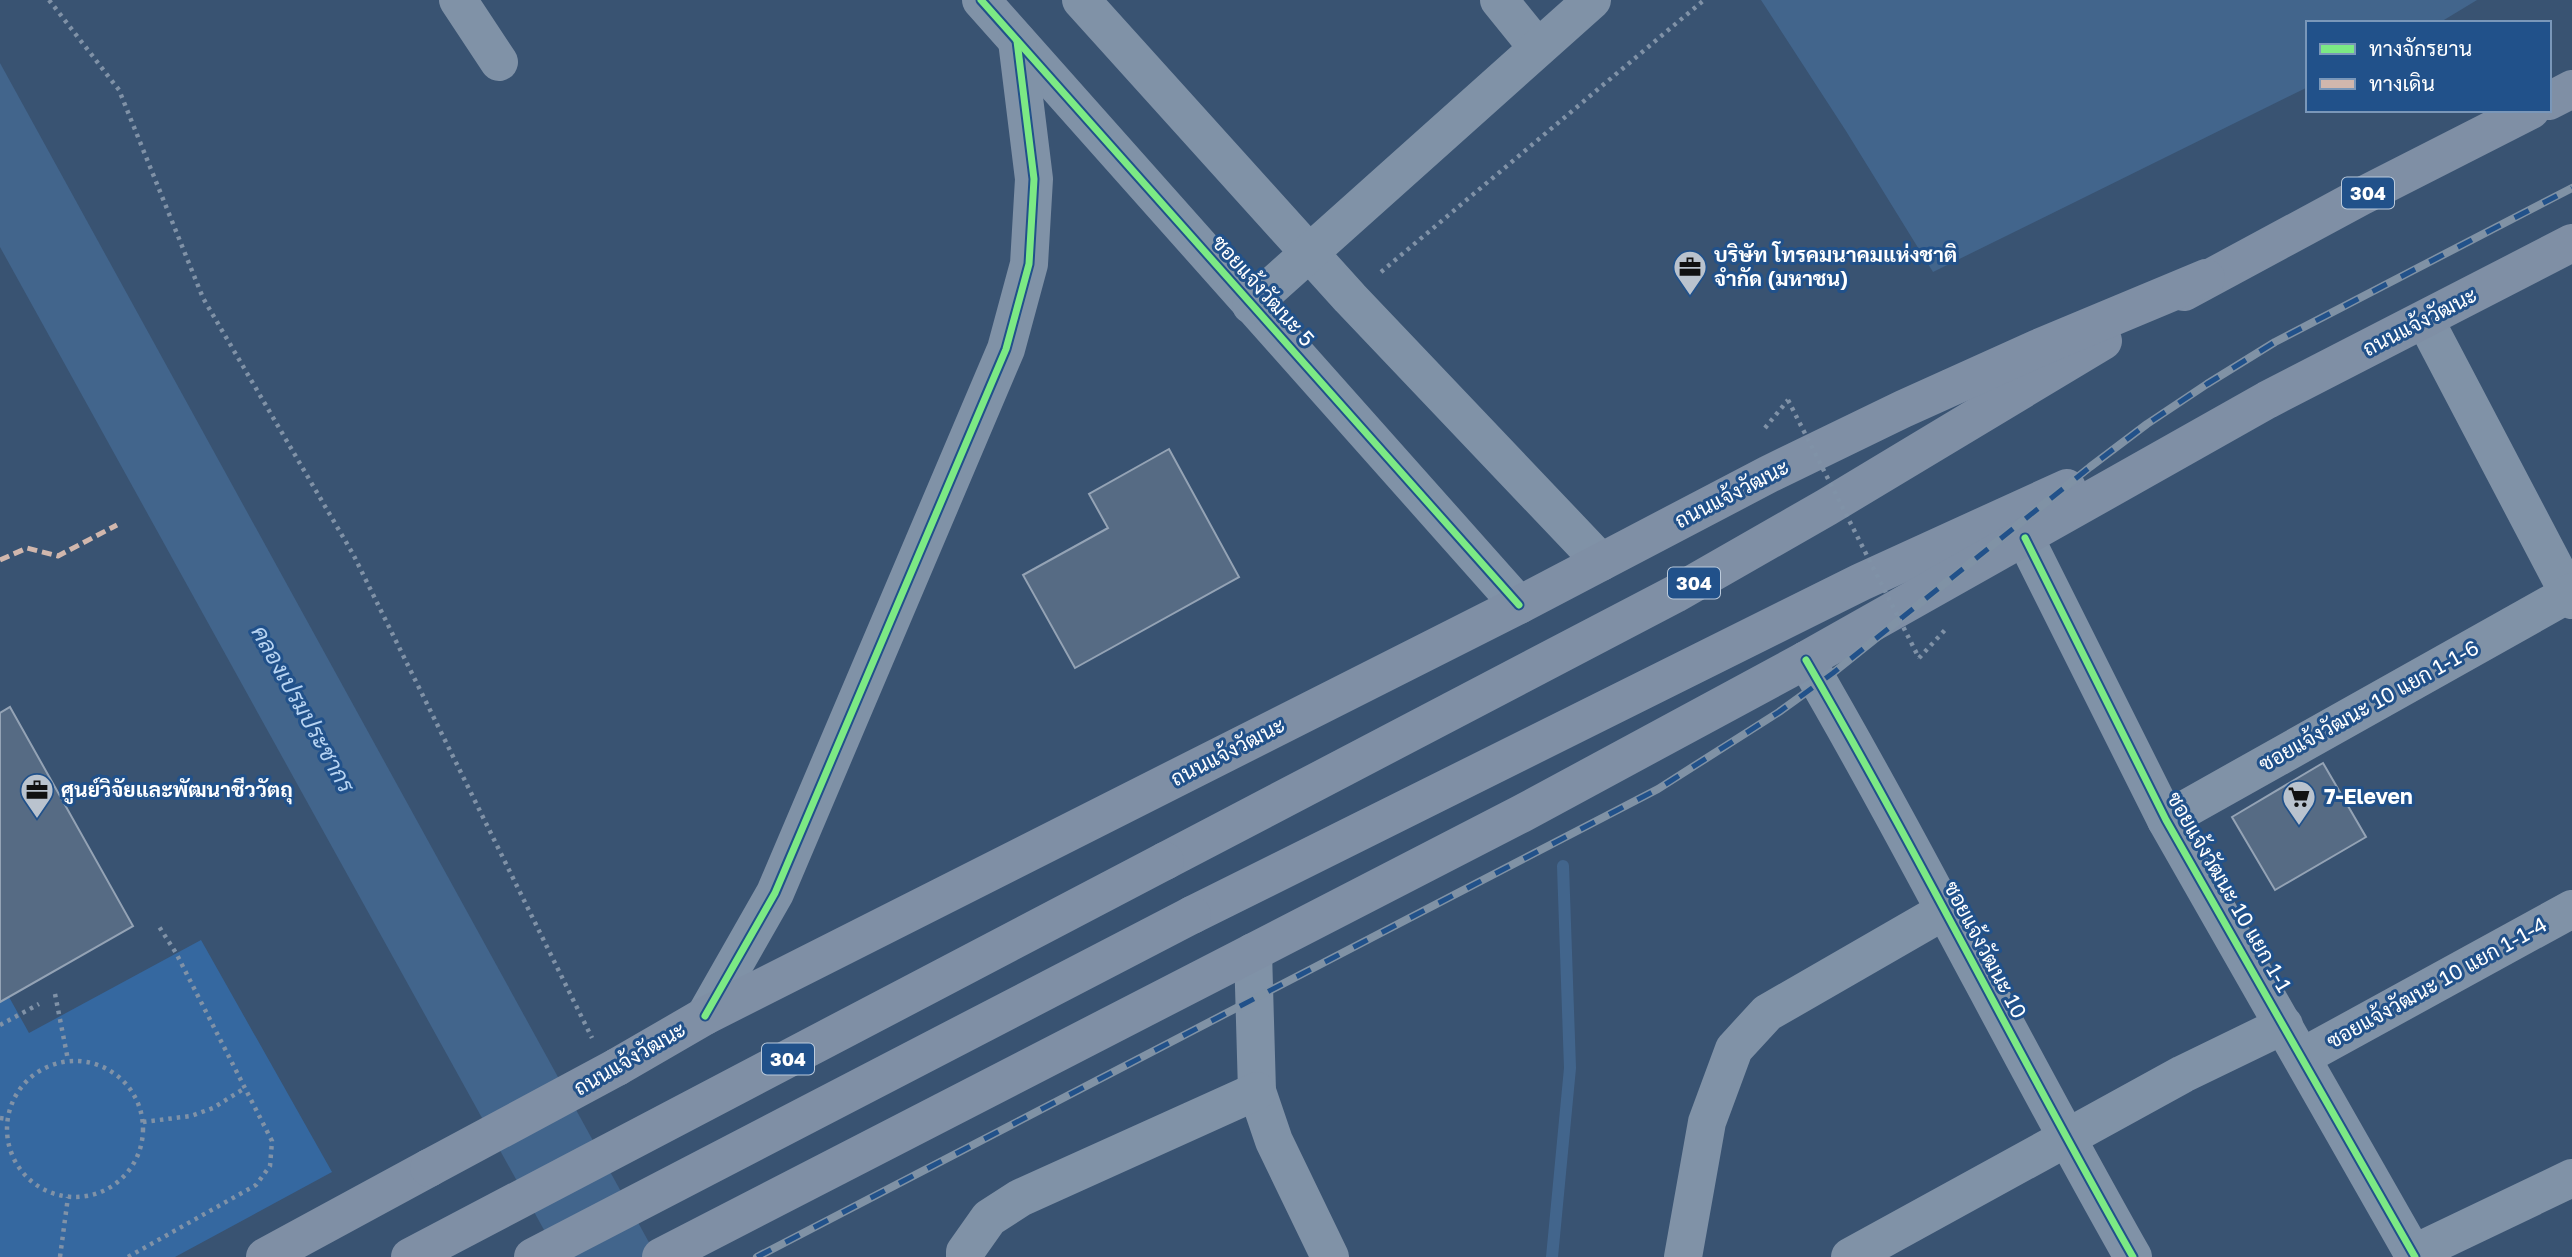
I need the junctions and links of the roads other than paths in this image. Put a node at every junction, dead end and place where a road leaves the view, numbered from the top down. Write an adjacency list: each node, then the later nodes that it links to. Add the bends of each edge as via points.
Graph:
1 (458, 0): 8 (street)
2 (981, 0): 6 (street, ซอยแจ้งวัฒนะ 5)
3 (1081, 0): 13 (street)
4 (1499, 0): 7 (street)
5 (1592, 0): 7 (street)
6 (1017, 41): 15 (street, ซอยแจ้งวัฒนะ 5); 27 (street, via 1034,180 1029,264 1006,349 775,893)
7 (1537, 47): 13 (street)
8 (499, 62)
9 (2572, 89): 10 (main road)
10 (2551, 100)
11 (2527, 112): 14 (main road, ถนนแจ้งวัฒนะ / 304)
12 (2572, 243): 16 (main road, ถนนแจ้งวัฒนะ)
13 (1309, 252): 15 (street); 19 (street)
14 (2206, 278): 19 (main road, ถนนแจ้งวัฒนะ, via 1903,409); 35 (main road, ถนนแจ้งวัฒนะ / 304, bridge, via 1982,416 1675,594)
15 (1251, 305): 21 (street, ซอยแจ้งวัฒนะ 5)
16 (2425, 320): 17 (main road, ถนนแจ้งวัฒนะ); 20 (street)
17 (2267, 400): 18 (main road, ถนนแจ้งวัฒนะ); 36 (main road, ถนนแจ้งวัฒนะ, bridge, via 1861,582 1192,915)
18 (2025, 538): 22 (main road, ถนนแจ้งวัฒนะ); 23 (street, ซอยแจ้งวัฒนะ 10 แยก 1-1)
19 (1601, 562): 21 (main road, ถนนแจ้งวัฒนะ)
20 (2571, 595): 23 (street, ซอยแจ้งวัฒนะ 10 แยก 1-1-6)
21 (1519, 605): 27 (main road, ถนนแจ้งวัฒนะ)
22 (1806, 660): 25 (street, ซอยแจ้งวัฒนะ 10); 26 (main road, ถนนแจ้งวัฒนะ)
23 (2166, 820): 28 (street, ซอยแจ้งวัฒนะ 10 แยก 1-1)
24 (2572, 909): 28 (street, ซอยแจ้งวัฒนะ 10 แยก 1-1-4)
25 (1944, 911): 30 (street, ซอยแจ้งวัฒนะ 10); 39 (street, via 1767,1013 1734,1049 1707,1122)
26 (1253, 952): 29 (street); 32 (main road, ถนนแจ้งวัฒนะ)
27 (705, 1016): 34 (main road, ถนนแจ้งวัฒนะ, bridge)
28 (2293, 1041): 30 (street, ซอยแจ้งวัฒนะ 10 แยก 1-1-4, via 2183,1074); 33 (street, ซอยแจ้งวัฒนะ 10 แยก 1-1)
29 (1257, 1091): 37 (street, via 1020,1198 989,1218); 38 (street, via 1274,1141)
30 (2066, 1139): 40 (street, ซอยแจ้งวัฒนะ 10 แยก 1-1-4); 41 (street, ซอยแจ้งวัฒนะ 10)
31 (2572, 1178): 33 (street)
32 (671, 1251)
33 (2414, 1256)
34 (265, 1257)
35 (410, 1257)
36 (533, 1257)
37 (965, 1257)
38 (1330, 1257)
39 (1683, 1257)
40 (1850, 1257)
41 (2133, 1257)

